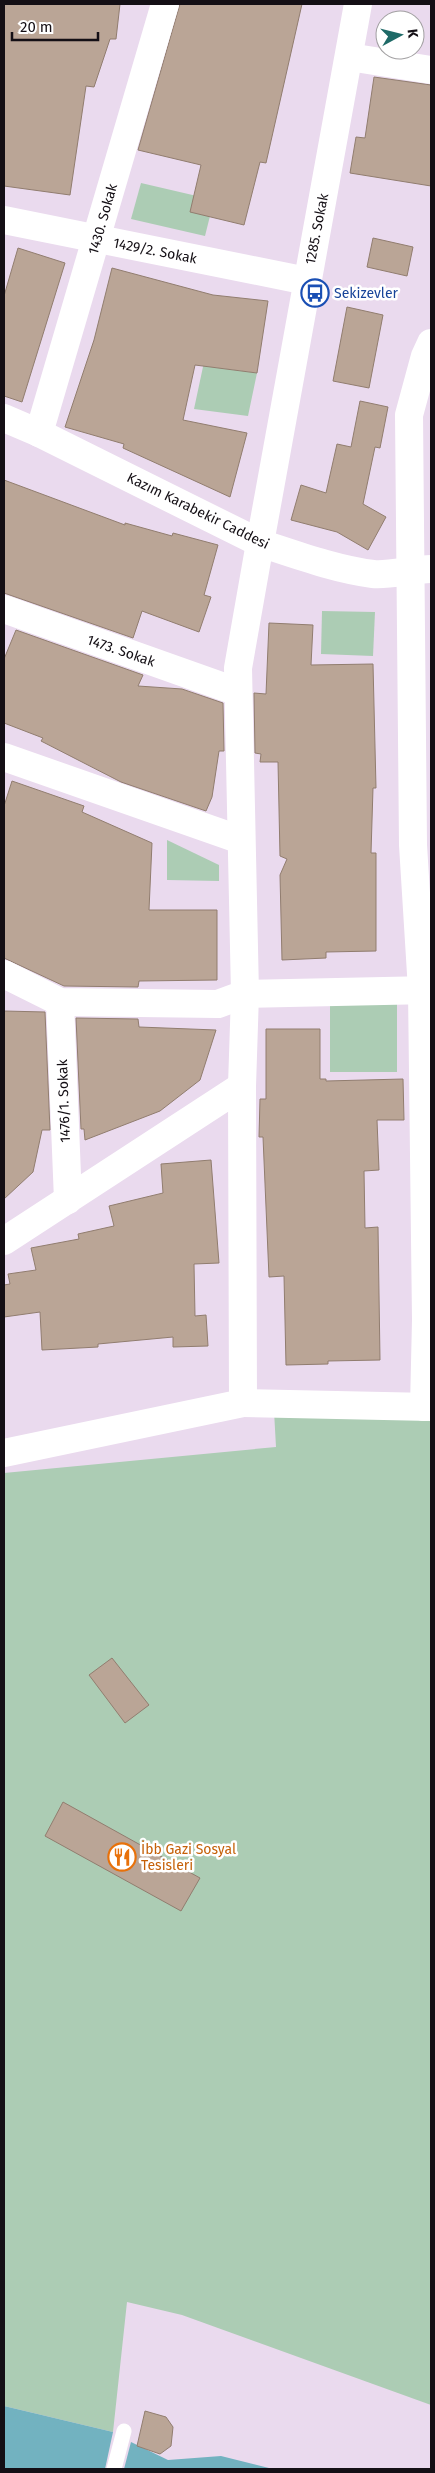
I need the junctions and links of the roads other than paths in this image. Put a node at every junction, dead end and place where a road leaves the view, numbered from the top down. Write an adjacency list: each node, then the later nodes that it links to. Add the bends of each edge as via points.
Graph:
1 (165, 4): 6 (street, 1430. Sokak)
2 (358, 4): 3 (street, 1285. Sokak)
3 (349, 58): 4 (street); 7 (street, 1285. Sokak)
4 (431, 70)
5 (4, 220): 6 (street, 1429/2. Sokak)
6 (97, 240): 7 (street, 1429/2. Sokak); 10 (street, 1430. Sokak)
7 (307, 281): 11 (street, 1285. Sokak)
8 (431, 343): 12 (street, via 409,414)
9 (4, 418): 10 (street, Kazım Karabekir Caddesi)
10 (39, 433): 11 (street, Kazım Karabekir Caddesi)
11 (260, 543): 12 (street, Kazım Karabekir Caddesi, via 316,561 375,574); 14 (street, 1285. Sokak, via 238,668)
12 (421, 569): 18 (street, via 413,845)
13 (4, 610): 14 (street, 1473. Sokak)
14 (238, 692): 16 (street, 1285. Sokak)
15 (4, 758): 16 (street)
16 (242, 840): 19 (street, 1285. Sokak)
17 (4, 974): 20 (street)
18 (427, 990): 19 (street); 25 (street)
19 (246, 994): 20 (street, via 218,1004); 21 (street, 1285. Sokak)
20 (60, 1002): 22 (street, 1476/1. Sokak)
21 (242, 1086): 22 (street); 24 (street, 1285. Sokak)
22 (68, 1200): 23 (street)
23 (4, 1241)
24 (243, 1403): 25 (street); 26 (street)
25 (428, 1407)
26 (4, 1453)
27 (124, 2431): 28 (lane)
28 (114, 2469)

